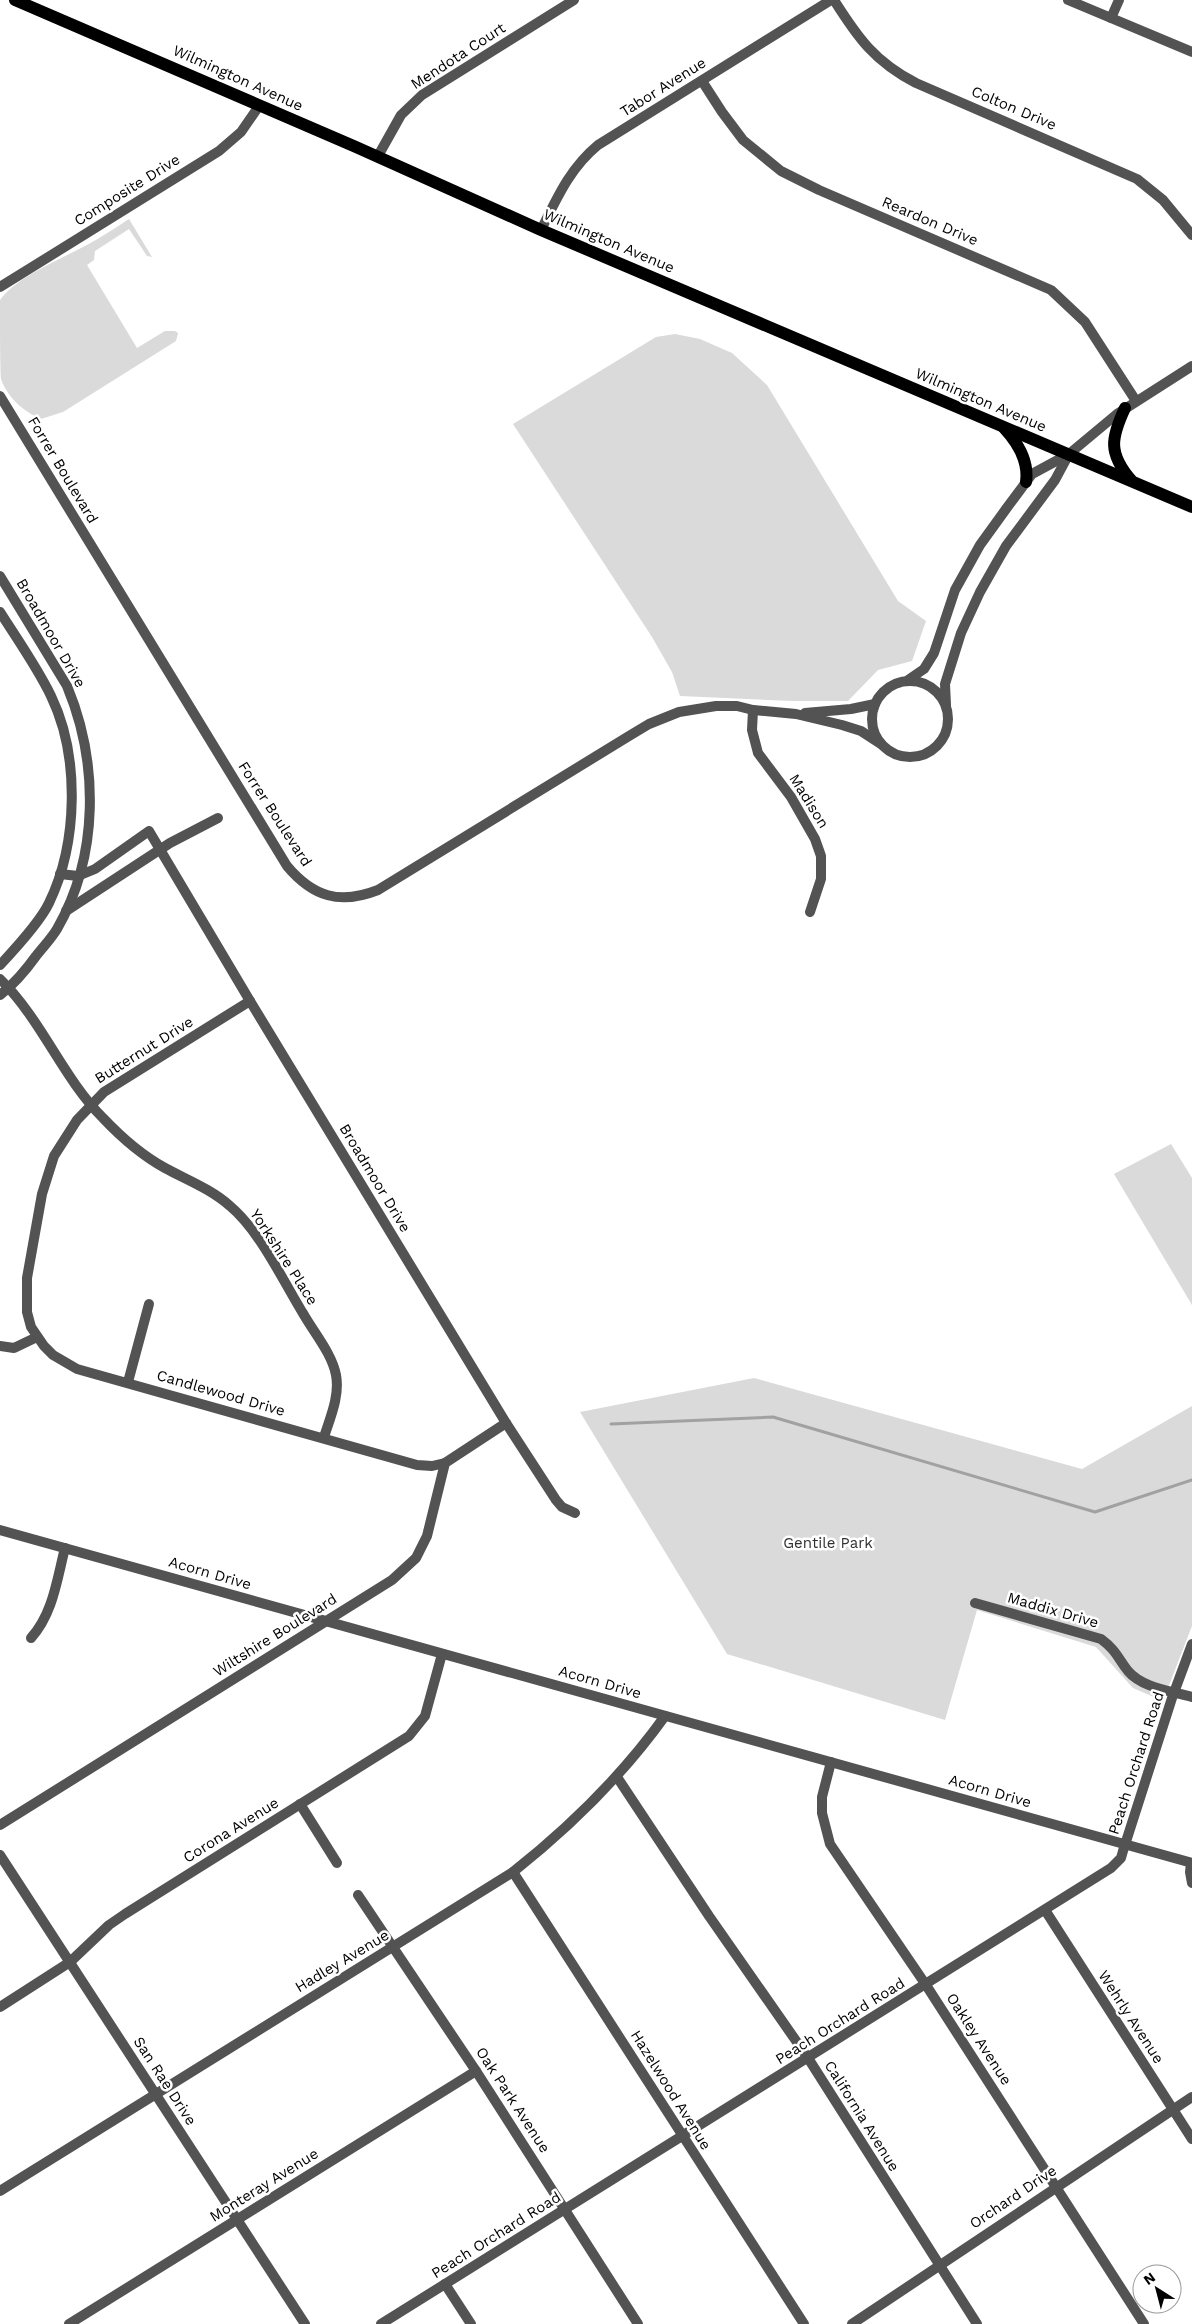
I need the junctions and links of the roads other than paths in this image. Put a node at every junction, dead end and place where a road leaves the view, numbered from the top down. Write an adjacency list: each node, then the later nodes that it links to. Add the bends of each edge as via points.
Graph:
1 (15, 0): 9 (main road, Wilmington Avenue)
2 (574, 0): 10 (street, Mendota Court, via 422,95 392,127)
3 (832, 0): 8 (street, Tabor Avenue); 12 (street, Colton Drive, via 867,48 889,68 916,83 1137,179 1164,200)
4 (1068, 0): 6 (street)
5 (1119, 0): 6 (street)
6 (1111, 18): 7 (street)
7 (1192, 52)
8 (702, 81): 11 (street, Tabor Avenue, via 586,155 566,180); 16 (street, Reardon Drive, via 743,140 781,171 1050,290 1085,322)
9 (258, 106): 10 (main road, Wilmington Avenue); 13 (street, Composite Drive, via 241,132 219,151)
10 (378, 156): 11 (main road, Wilmington Avenue)
11 (541, 230): 17 (main road, Wilmington Avenue)
12 (1192, 235)
13 (0, 287)
14 (1192, 366): 16 (street, Forrer Boulevard)
15 (0, 396): 27 (street, Forrer Boulevard, via 287,866 305,884 324,894 357,897 378,890 662,718 716,706)
16 (1131, 405): 18 (street, Forrer Boulevard); 19 (main road, via 1115,430 1113,445 1116,458)
17 (1002, 427): 18 (main road, Wilmington Avenue); 20 (main road, via 1016,442 1023,456 1027,468)
18 (1069, 454): 19 (main road, Wilmington Avenue); 20 (street, Forrer Boulevard, via 1032,474); 26 (street, Forrer Boulevard, via 1055,480 1006,546 980,592 961,633 945,684)
19 (1133, 481): 21 (main road, Wilmington Avenue)
20 (1026, 482): 24 (street, Forrer Boulevard, via 980,545 955,590 934,653 924,669)
21 (1192, 507)
22 (0, 576): 33 (street, Broadmoor Drive, via 67,686 75,706 89,764 90,787 88,827)
23 (0, 612): 32 (street, Broadmoor Drive, via 51,695 67,750 72,810)
24 (908, 680): 25 (street, Forrer Boulevard, via 892,685); 26 (street, via 933,688)
25 (875, 704): 28 (street, Forrer Boulevard); 29 (street, via 872,720 874,733)
26 (946, 705): 29 (street, Forrer Boulevard, via 947,729 932,750 914,757 901,756)
27 (754, 710): 28 (street, Forrer Boulevard); 35 (street, Madison, via 752,730 758,753 792,797 812,832 821,856 821,878)
28 (796, 714): 29 (street, Forrer Boulevard, via 861,731)
29 (881, 744)
30 (218, 818): 31 (street)
31 (158, 850): 33 (street, Broadmoor Drive, via 149,831 95,870); 34 (street); 40 (street, Broadmoor Drive)
32 (60, 874): 33 (street); 36 (street, Broadmoor Drive, via 49,905)
33 (78, 876): 34 (street, Broadmoor Drive)
34 (66, 912): 38 (street, via 56,930)
35 (810, 912)
36 (0, 965)
37 (0, 979): 38 (street, Yorkshire Place)
38 (8, 987): 39 (street); 41 (street, Yorkshire Place, via 44,1034)
39 (0, 995)
40 (250, 1001): 41 (street, Butternut Drive, via 104,1092); 46 (street, Broadmoor Drive)
41 (90, 1104): 43 (street, Butternut Drive, via 54,1156 42,1194 26,1299 27,1312); 47 (street, Yorkshire Place, via 141,1152 216,1195 253,1231 332,1362 336,1400)
42 (149, 1304): 45 (street)
43 (37, 1337): 44 (street, via 14,1348); 45 (street, Candlewood Drive, via 53,1355 77,1369)
44 (0, 1346)
45 (128, 1382): 47 (street, Candlewood Drive)
46 (506, 1423): 48 (street); 49 (street, Broadmoor Drive, via 556,1500)
47 (324, 1437): 48 (street, Candlewood Drive, via 421,1466)
48 (445, 1463): 53 (street, Wiltshire Boulevard, via 427,1536 416,1558 392,1580)
49 (574, 1513)
50 (0, 1530): 51 (street, Acorn Drive)
51 (65, 1548): 53 (street, Acorn Drive); 54 (street, via 49,1608)
52 (975, 1603): 57 (street, Maddix Drive, via 1101,1639 1114,1649 1129,1672 1144,1683)
53 (324, 1622): 56 (street, Acorn Drive); 63 (street, Wiltshire Boulevard)
54 (31, 1638)
55 (1192, 1644): 57 (street, Peach Orchard Road)
56 (442, 1654): 59 (street, Acorn Drive); 62 (street, Corona Avenue, via 428,1708 418,1728)
57 (1174, 1691): 58 (street, Maddix Drive); 64 (street, Peach Orchard Road)
58 (1192, 1697)
59 (665, 1716): 60 (street, Acorn Drive); 61 (street, Hadley Avenue)
60 (831, 1762): 64 (street, Acorn Drive); 74 (street, Oakley Avenue, via 822,1813 830,1844)
61 (618, 1777): 68 (street, Hadley Avenue, via 570,1825); 76 (street, California Avenue)
62 (300, 1804): 66 (street); 73 (street, Corona Avenue, via 125,1914)
63 (0, 1824)
64 (1125, 1845): 67 (street, Acorn Drive); 71 (street, Peach Orchard Road, via 1121,1858 1111,1868)
65 (0, 1855): 73 (street, San Rae Drive)
66 (337, 1863)
67 (1192, 1863): 69 (street)
68 (513, 1872): 72 (street, Hadley Avenue); 81 (street, Hazelwood Avenue)
69 (1192, 1883)
70 (358, 1895): 72 (street, Oak Park Avenue)
71 (1045, 1910): 74 (street, Peach Orchard Road); 80 (street, Wehrly Avenue)
72 (393, 1948): 77 (street, Oak Park Avenue); 78 (street, Hadley Avenue)
73 (70, 1962): 75 (street, Corona Avenue); 78 (street, San Rae Drive)
74 (926, 1984): 76 (street, Peach Orchard Road); 83 (street, Oakley Avenue)
75 (0, 2007)
76 (808, 2058): 81 (street, Peach Orchard Road); 87 (street, California Avenue)
77 (476, 2071): 85 (street, Oak Park Avenue); 86 (street, Monteray Avenue)
78 (156, 2094): 84 (street, Hadley Avenue); 86 (street, San Rae Drive)
79 (1192, 2097): 80 (street, Orchard Drive)
80 (1173, 2110): 82 (street, Wehrly Avenue); 83 (street, Orchard Drive)
81 (682, 2136): 85 (street, Peach Orchard Road); 94 (street, Hazelwood Avenue)
82 (1192, 2139)
83 (1056, 2187): 87 (street, Orchard Drive); 97 (street, Oakley Avenue)
84 (0, 2191)
85 (566, 2209): 88 (street, Peach Orchard Road); 93 (street, Oak Park Avenue)
86 (237, 2219): 89 (street, Monteray Avenue); 90 (street, San Rae Drive)
87 (939, 2264): 95 (street, Orchard Drive); 96 (street, California Avenue)
88 (445, 2284): 91 (street, Peach Orchard Road); 92 (street)
89 (69, 2324)
90 (306, 2324)
91 (381, 2324)
92 (471, 2324)
93 (638, 2324)
94 (804, 2324)
95 (852, 2324)
96 (977, 2324)
97 (1144, 2324)

